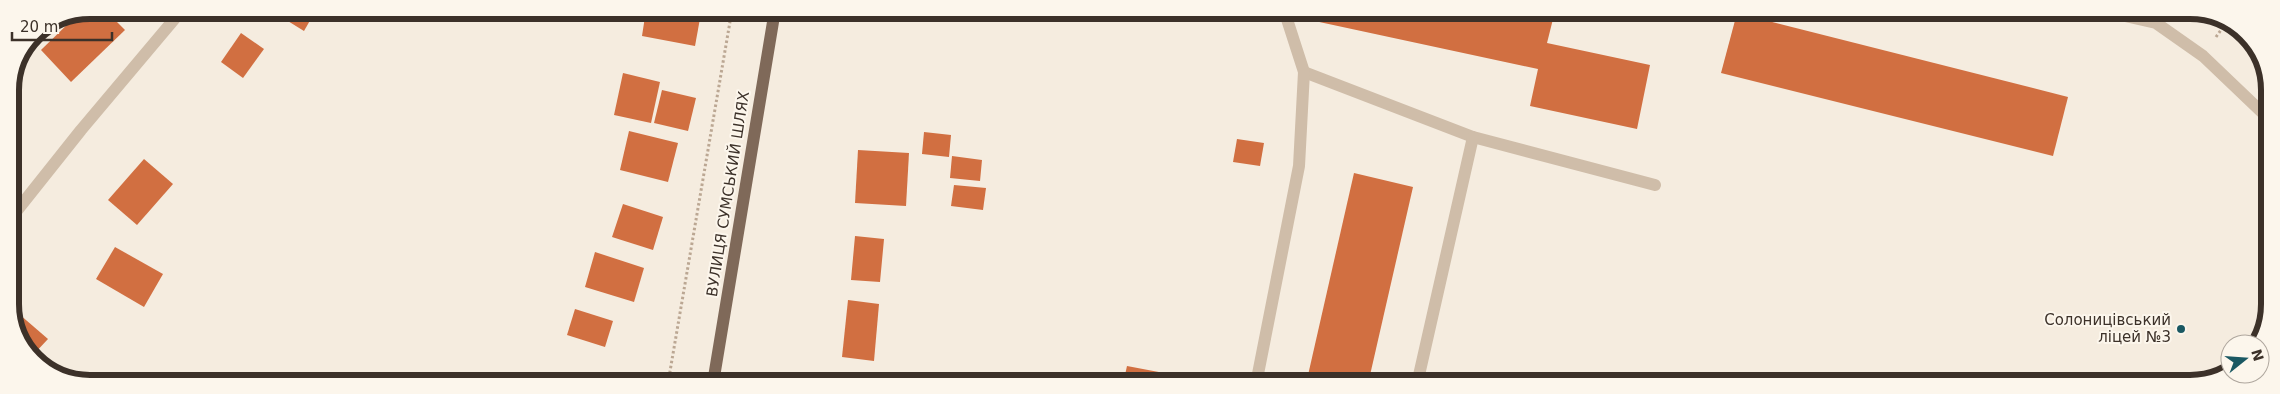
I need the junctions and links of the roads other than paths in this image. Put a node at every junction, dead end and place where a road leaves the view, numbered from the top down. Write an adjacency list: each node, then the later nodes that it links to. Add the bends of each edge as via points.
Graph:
1 (174, 19): 9 (street)
2 (774, 19): 10 (main road, ВУЛИЦЯ СУМСЬКИЙ ШЛЯХ)
3 (1287, 19): 5 (street)
4 (2138, 19): 6 (street, via 2156,23 2203,56)
5 (1304, 72): 7 (street); 11 (street, via 1300,166)
6 (2261, 111)
7 (1473, 137): 8 (street); 12 (street)
8 (1655, 185)
9 (19, 209)
10 (714, 375)
11 (1258, 375)
12 (1419, 375)

